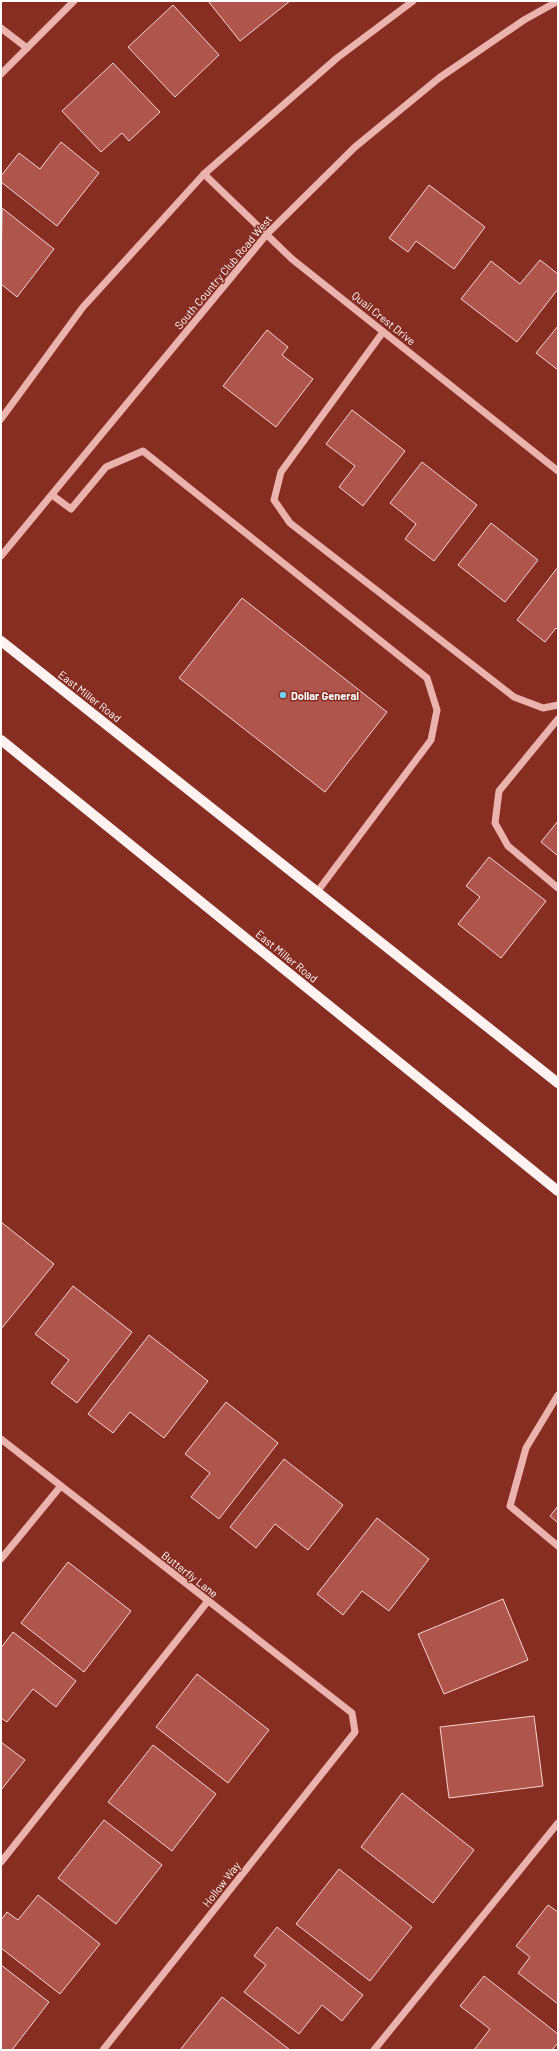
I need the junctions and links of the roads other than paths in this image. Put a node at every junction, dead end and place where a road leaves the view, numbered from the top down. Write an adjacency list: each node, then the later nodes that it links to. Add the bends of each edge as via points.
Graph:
1 (74, 1): 5 (street)
2 (413, 1): 7 (street, via 338,58)
3 (558, 1): 8 (street, South Country Club Road West, via 524,20 439,78 355,147)
4 (1, 28): 5 (street)
5 (27, 48): 6 (street)
6 (1, 74)
7 (204, 174): 8 (street, Quail Crest Drive); 10 (street, via 83,307)
8 (267, 234): 9 (street, Quail Crest Drive, via 292,259); 12 (street, South Country Club Road West)
9 (384, 332): 11 (street, Quail Crest Drive); 15 (street, via 281,472 274,500 290,523 514,697 543,708)
10 (1, 419)
11 (558, 471)
12 (52, 495): 13 (street, South Country Club Road West); 19 (street, via 71,509 106,467 144,451 427,678 437,710 430,740)
13 (1, 556)
14 (1, 641): 19 (main road, East Miller Road)
15 (558, 705)
16 (558, 719): 18 (street, via 499,791 495,823 508,846)
17 (1, 740): 21 (main road, East Miller Road)
18 (558, 888)
19 (317, 892): 20 (main road, East Miller Road)
20 (558, 1083)
21 (558, 1192)
22 (558, 1395): 25 (street, via 526,1448 510,1506)
23 (1, 1439): 24 (street, Butterfly Lane)
24 (60, 1486): 26 (street); 27 (street, Butterfly Lane)
25 (558, 1546)
26 (1, 1559)
27 (208, 1601): 28 (street, Butterfly Lane, via 352,1713); 30 (street)
28 (355, 1732): 31 (street, Hollow Way)
29 (558, 1822): 32 (street)
30 (1, 1862)
31 (103, 2050)
32 (374, 2050)

